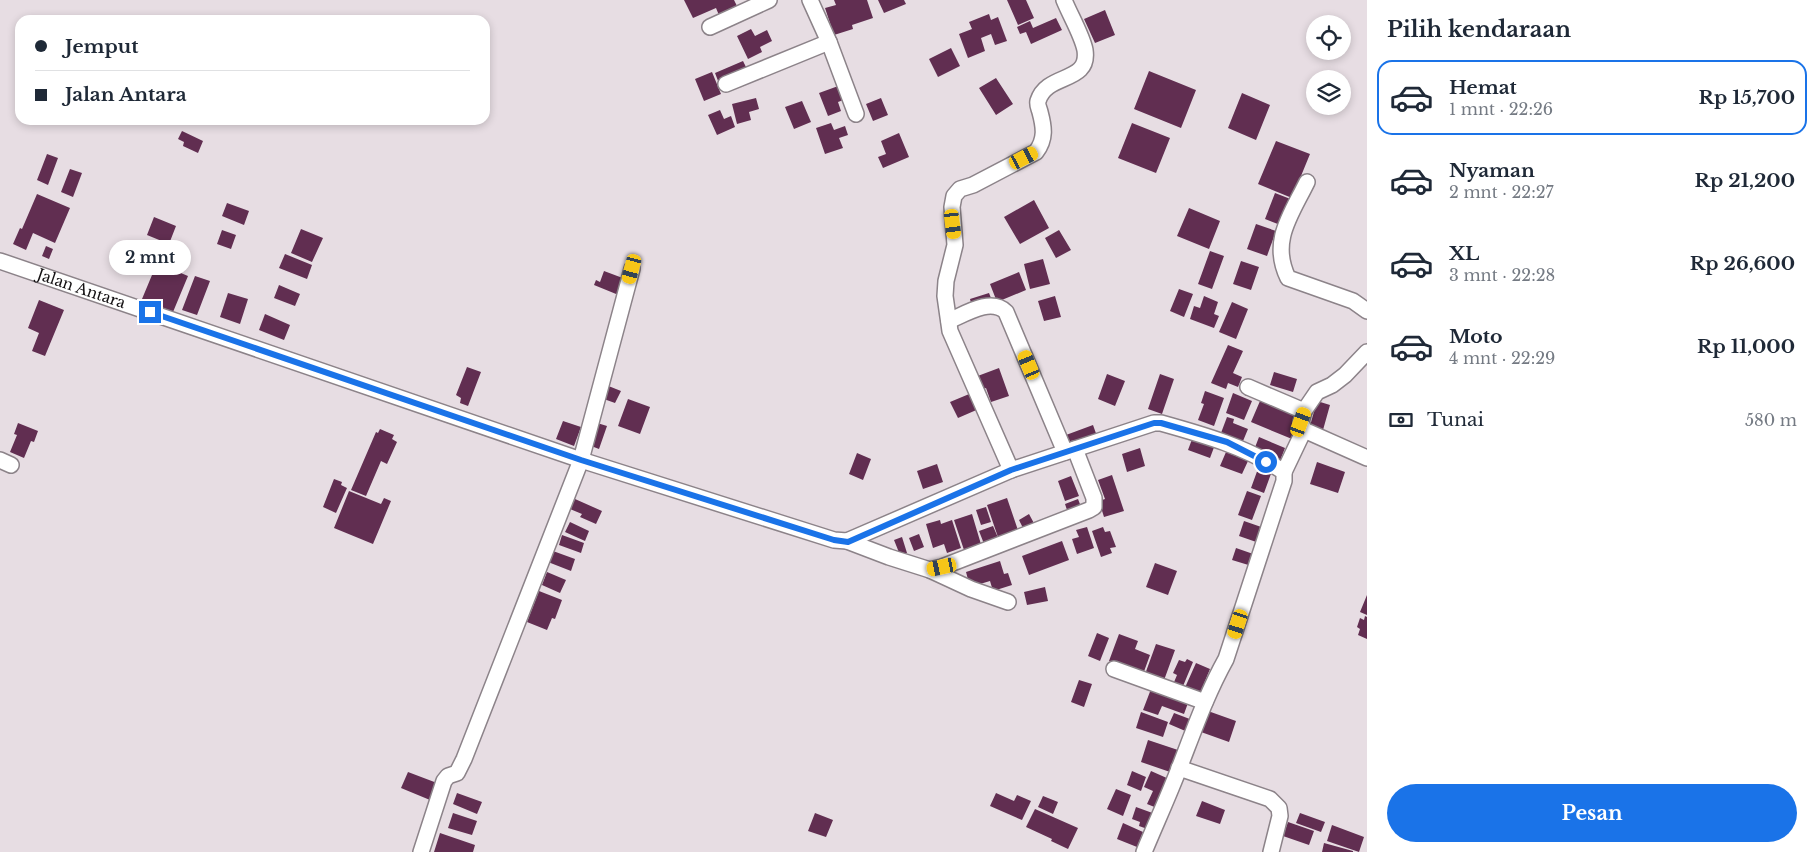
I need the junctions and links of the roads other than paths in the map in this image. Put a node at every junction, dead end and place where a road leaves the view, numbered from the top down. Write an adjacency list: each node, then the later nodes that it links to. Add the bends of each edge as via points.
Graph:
1 (769, 0): 4 (street)
2 (810, 0): 5 (street)
3 (1064, 0): 12 (street, via 1084,48 1086,62 1081,69 1043,90 1037,104 1044,133 1036,152 960,189 954,196 955,245 945,296)
4 (710, 27)
5 (829, 42): 6 (street); 7 (street)
6 (726, 84)
7 (856, 114)
8 (1307, 182): 11 (street, via 1282,235 1280,254 1283,268 1288,278 1353,301)
9 (0, 261): 19 (street, Jalan Antara)
10 (632, 269): 19 (street)
11 (1367, 310)
12 (949, 321): 17 (street, via 986,306 1001,307 1006,312); 20 (street, via 950,331)
13 (1367, 352): 15 (street, via 1345,375 1317,392)
14 (1248, 387): 15 (street)
15 (1304, 411): 16 (street, via 1301,422)
16 (1304, 430): 18 (street); 21 (street)
17 (1070, 451): 20 (street); 21 (street, via 1161,423 1227,442); 23 (street, via 1094,498 1094,507)
18 (1367, 458)
19 (581, 460): 22 (street, Jalan Antara); 28 (street, via 464,759 457,773 444,780)
20 (1011, 470): 22 (street)
21 (1284, 472): 26 (street, via 1284,481 1226,659)
22 (848, 542): 23 (street, Jalan Antara)
23 (930, 570): 24 (street, Jalan Antara)
24 (1008, 602)
25 (1114, 669): 26 (street)
26 (1205, 702): 27 (street)
27 (1179, 768): 29 (street); 30 (street, via 1270,799 1280,808)
28 (421, 852)
29 (1144, 852)
30 (1270, 852)

